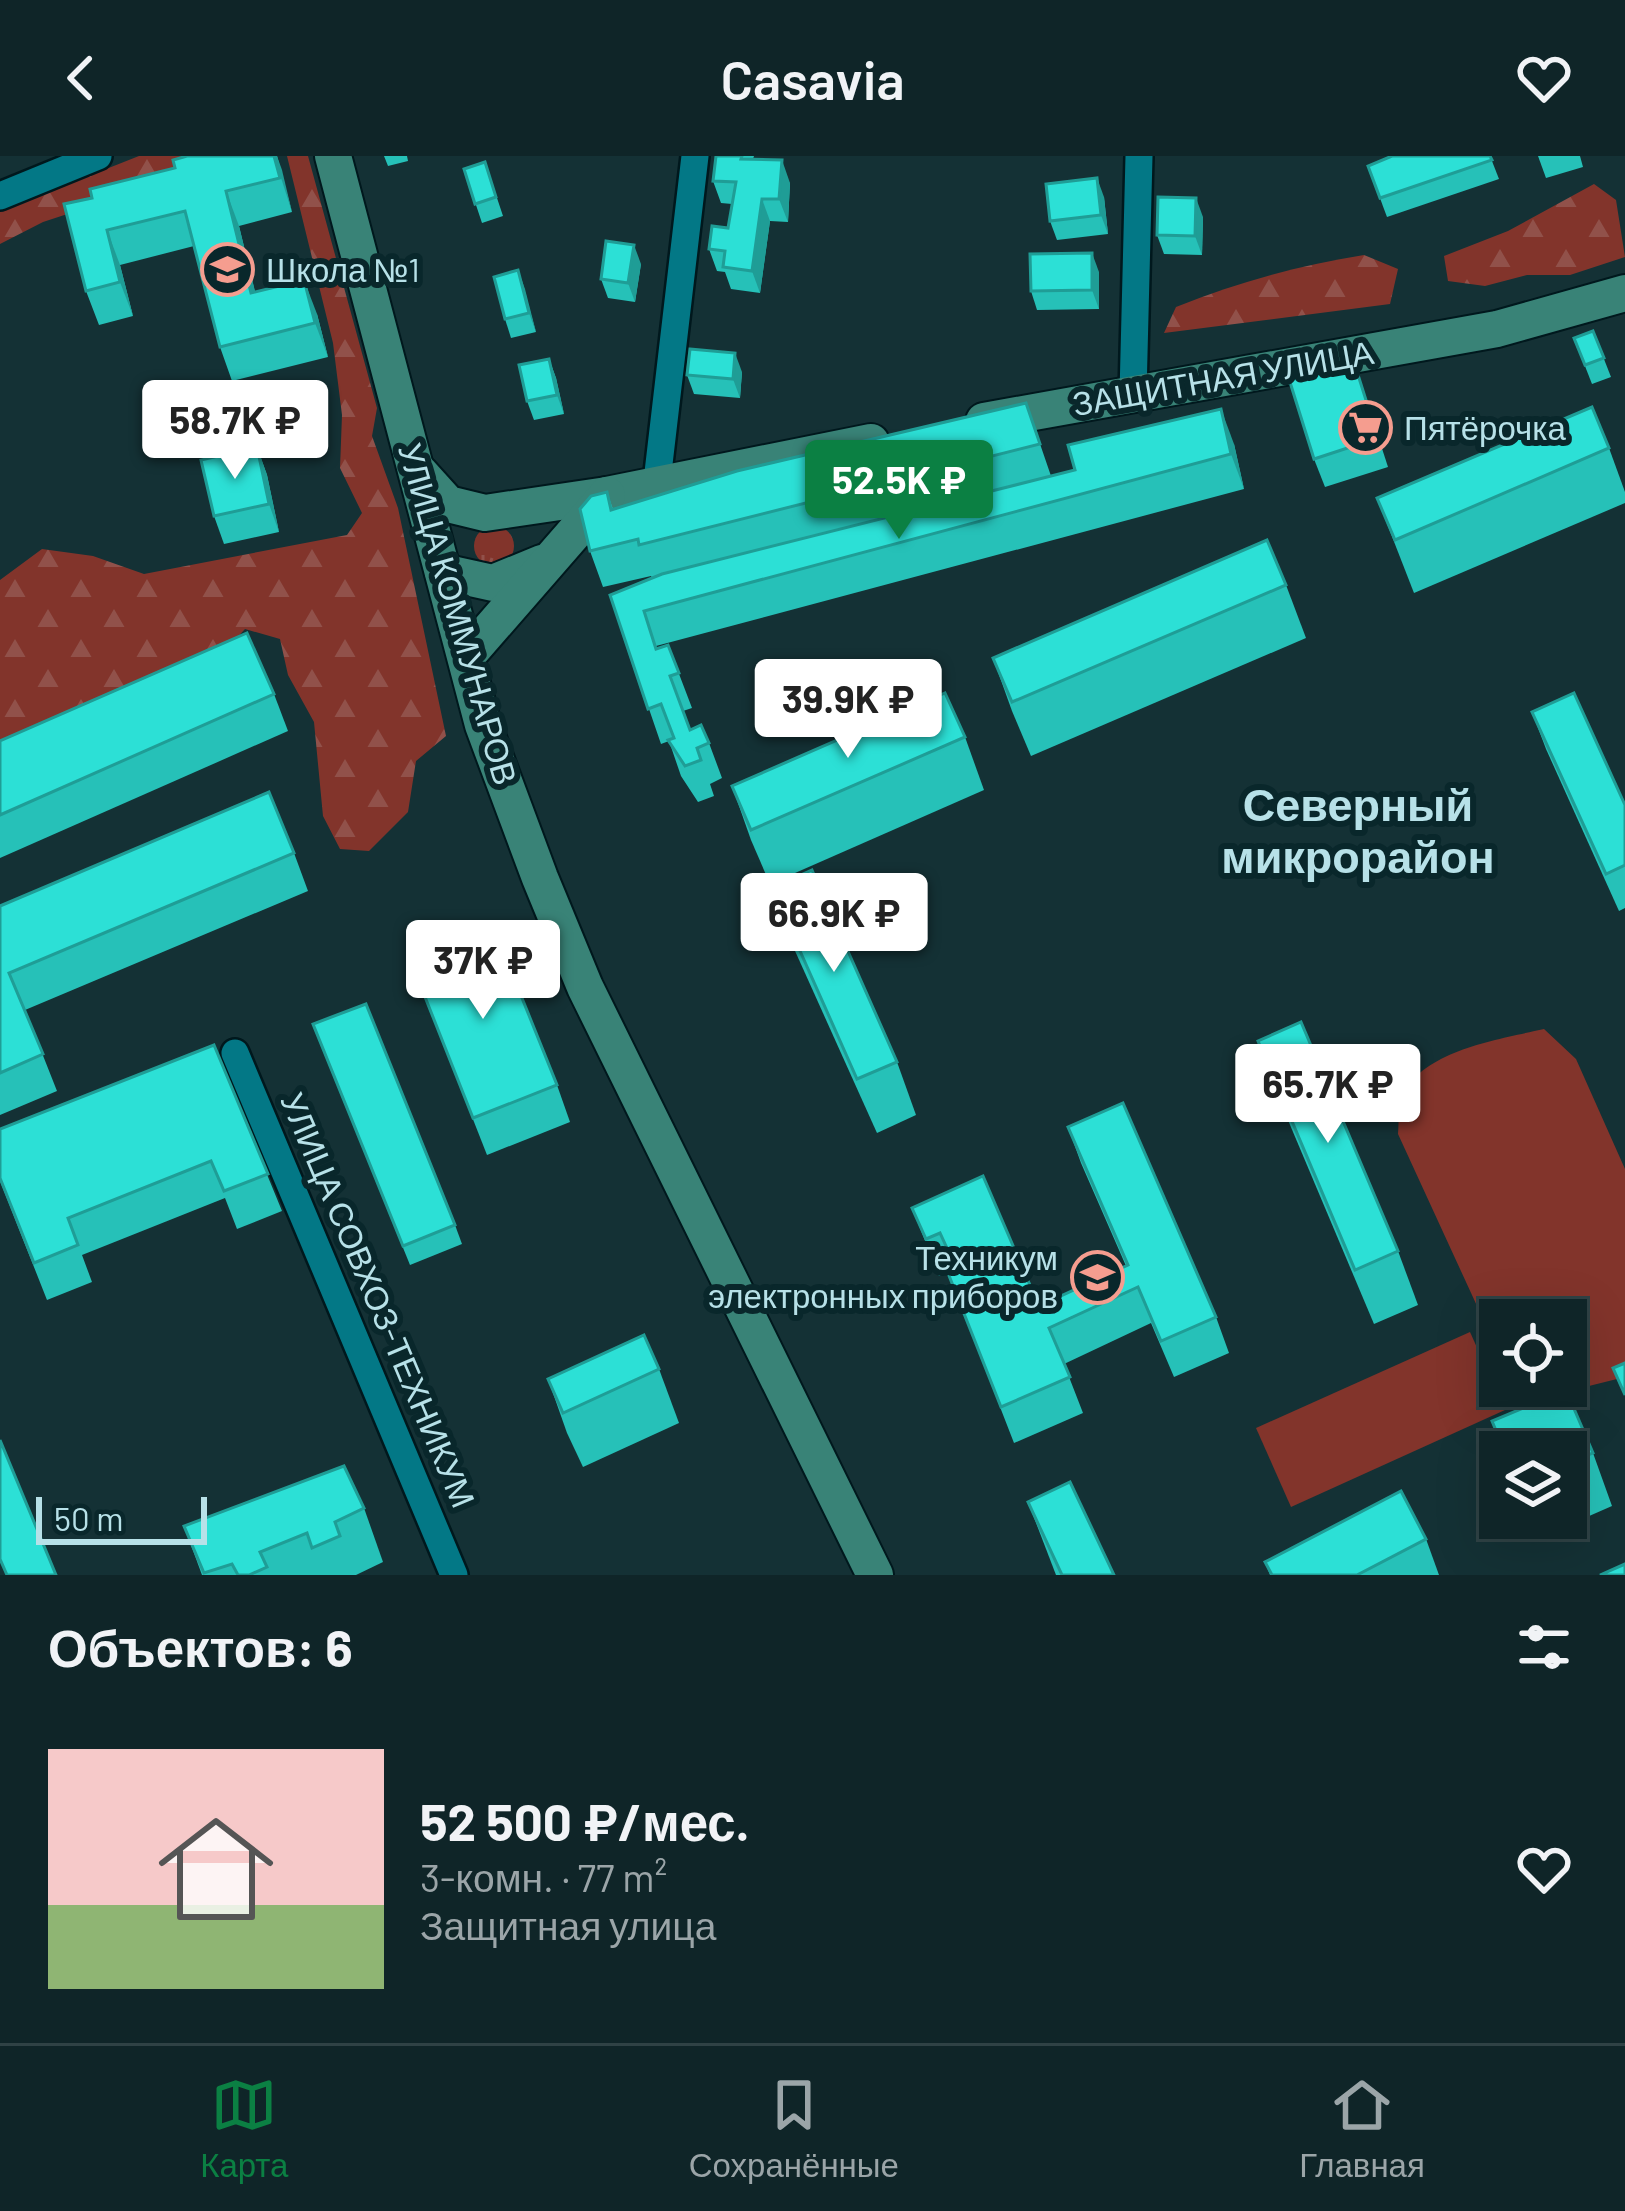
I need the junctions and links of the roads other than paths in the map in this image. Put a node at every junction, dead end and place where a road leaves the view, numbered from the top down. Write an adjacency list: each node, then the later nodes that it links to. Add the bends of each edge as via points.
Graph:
1 (98, 156): 5 (street)
2 (333, 156): 10 (main road, УЛИЦА КОММУНАРОВ)
3 (695, 156): 11 (street)
4 (1139, 156): 7 (street)
5 (0, 196)
6 (1625, 293): 7 (main road, ЗАЩИТНАЯ УЛИЦА, via 1497,329)
7 (1132, 394): 8 (main road, ЗАЩИТНАЯ УЛИЦА)
8 (952, 427)
9 (906, 435): 11 (main road)
10 (415, 465): 13 (main road, via 448,504); 15 (main road, УЛИЦА КОММУНАРОВ)
11 (657, 481): 12 (main road)
12 (608, 495): 13 (main road); 14 (main road)
13 (485, 513): 15 (main road)
14 (553, 557): 15 (main road, via 493,583); 16 (main road)
15 (441, 562): 16 (main road, УЛИЦА КОММУНАРОВ)
16 (466, 657): 19 (main road, УЛИЦА КОММУНАРОВ, via 483,725 586,987)
17 (235, 1053): 18 (street, УЛИЦА СОВХОЗ-ТЕХНИКУМ)
18 (454, 1575)
19 (875, 1575)

